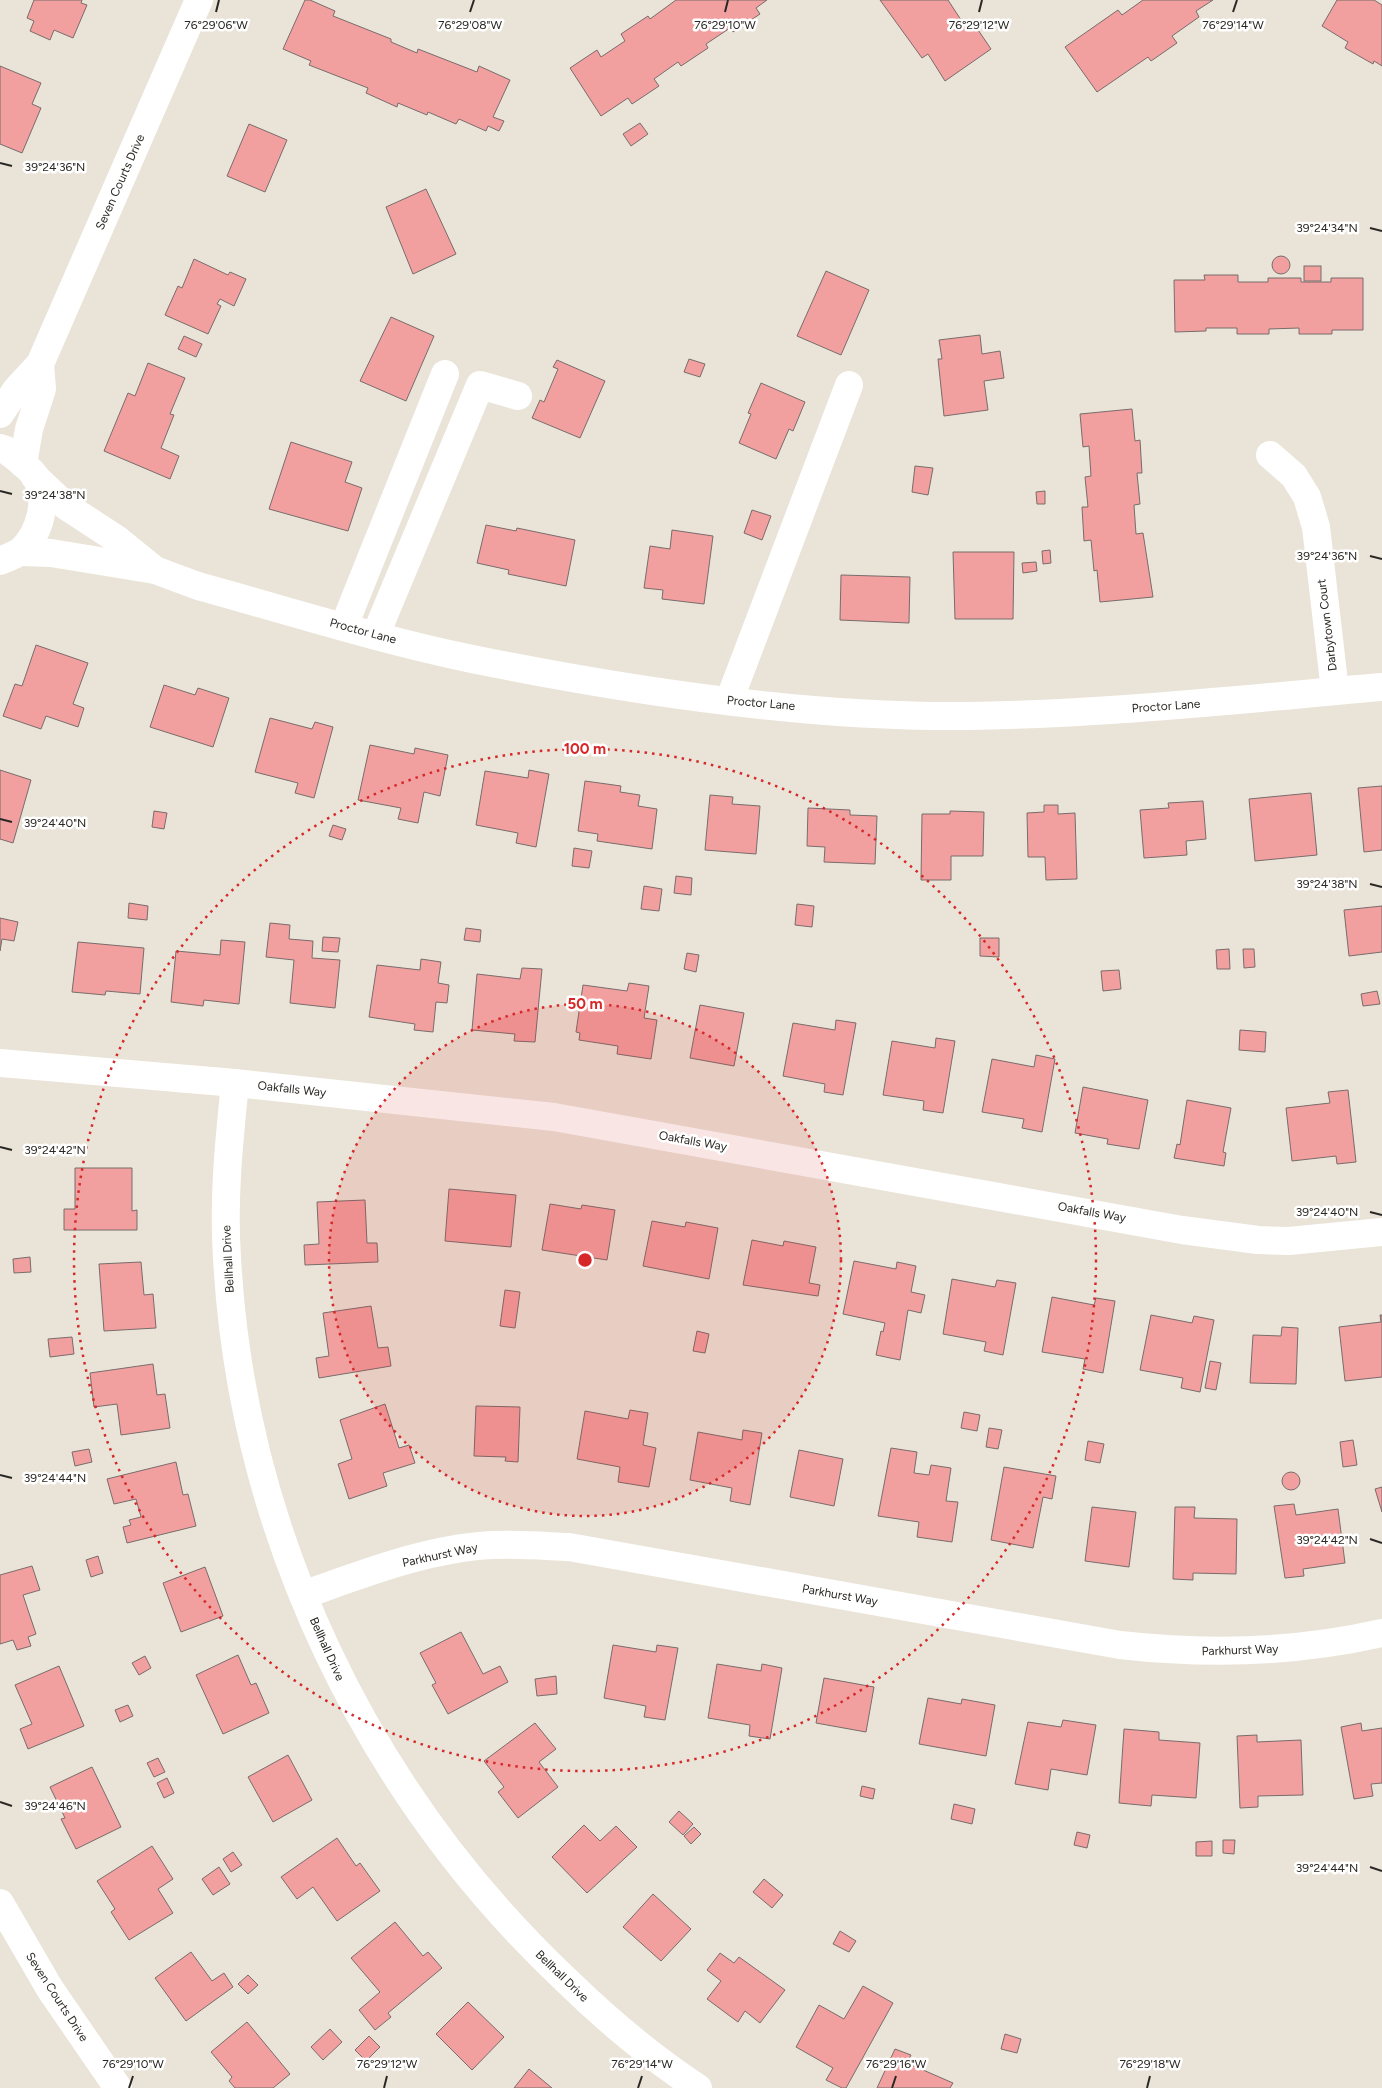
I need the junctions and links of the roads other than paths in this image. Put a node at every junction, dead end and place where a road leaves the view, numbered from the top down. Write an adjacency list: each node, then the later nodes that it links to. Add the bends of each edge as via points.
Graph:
1 (199, 0): 2 (street, Seven Courts Drive)
2 (40, 364): 6 (street, Seven Courts Drive); 9 (street, Seven Courts Drive, via 42,389 29,429)
3 (445, 374): 12 (street)
4 (849, 385): 16 (street)
5 (518, 396): 13 (street, via 480,384)
6 (0, 414)
7 (0, 448): 9 (street, Proctor Lane)
8 (1270, 454): 15 (street, Darbytown Court, via 1294,476 1308,497 1316,527)
9 (29, 471): 10 (street, via 42,503 38,527); 11 (street, Proctor Lane, via 66,506 118,540)
10 (10, 557): 11 (street, Proctor Lane, via 51,553)
11 (155, 570): 12 (street, Proctor Lane, via 198,586)
12 (344, 626): 13 (street, Proctor Lane)
13 (376, 634): 16 (street, Proctor Lane, via 479,660)
14 (1382, 687): 15 (street, Proctor Lane)
15 (1335, 691): 16 (street, Proctor Lane, via 1145,708 966,716 849,712)
16 (729, 701)
17 (0, 1063): 18 (street, Oakfalls Way)
18 (235, 1083): 19 (street, Oakfalls Way, via 554,1117 1182,1230 1289,1241); 20 (street, Bellhall Drive, via 225,1220 234,1334 261,1473 276,1525)
19 (1382, 1232)
20 (303, 1595): 21 (street, Parkhurst Way, via 405,1561 444,1552 491,1545 530,1545 569,1547 1120,1645 1167,1650 1263,1650 1339,1642); 24 (street, Bellhall Drive, via 344,1689 376,1744 433,1829 478,1887 526,1942 602,2015)
21 (1382, 1633)
22 (0, 1903): 23 (street, Seven Courts Drive, via 50,1989)
23 (118, 2088)
24 (698, 2088)

